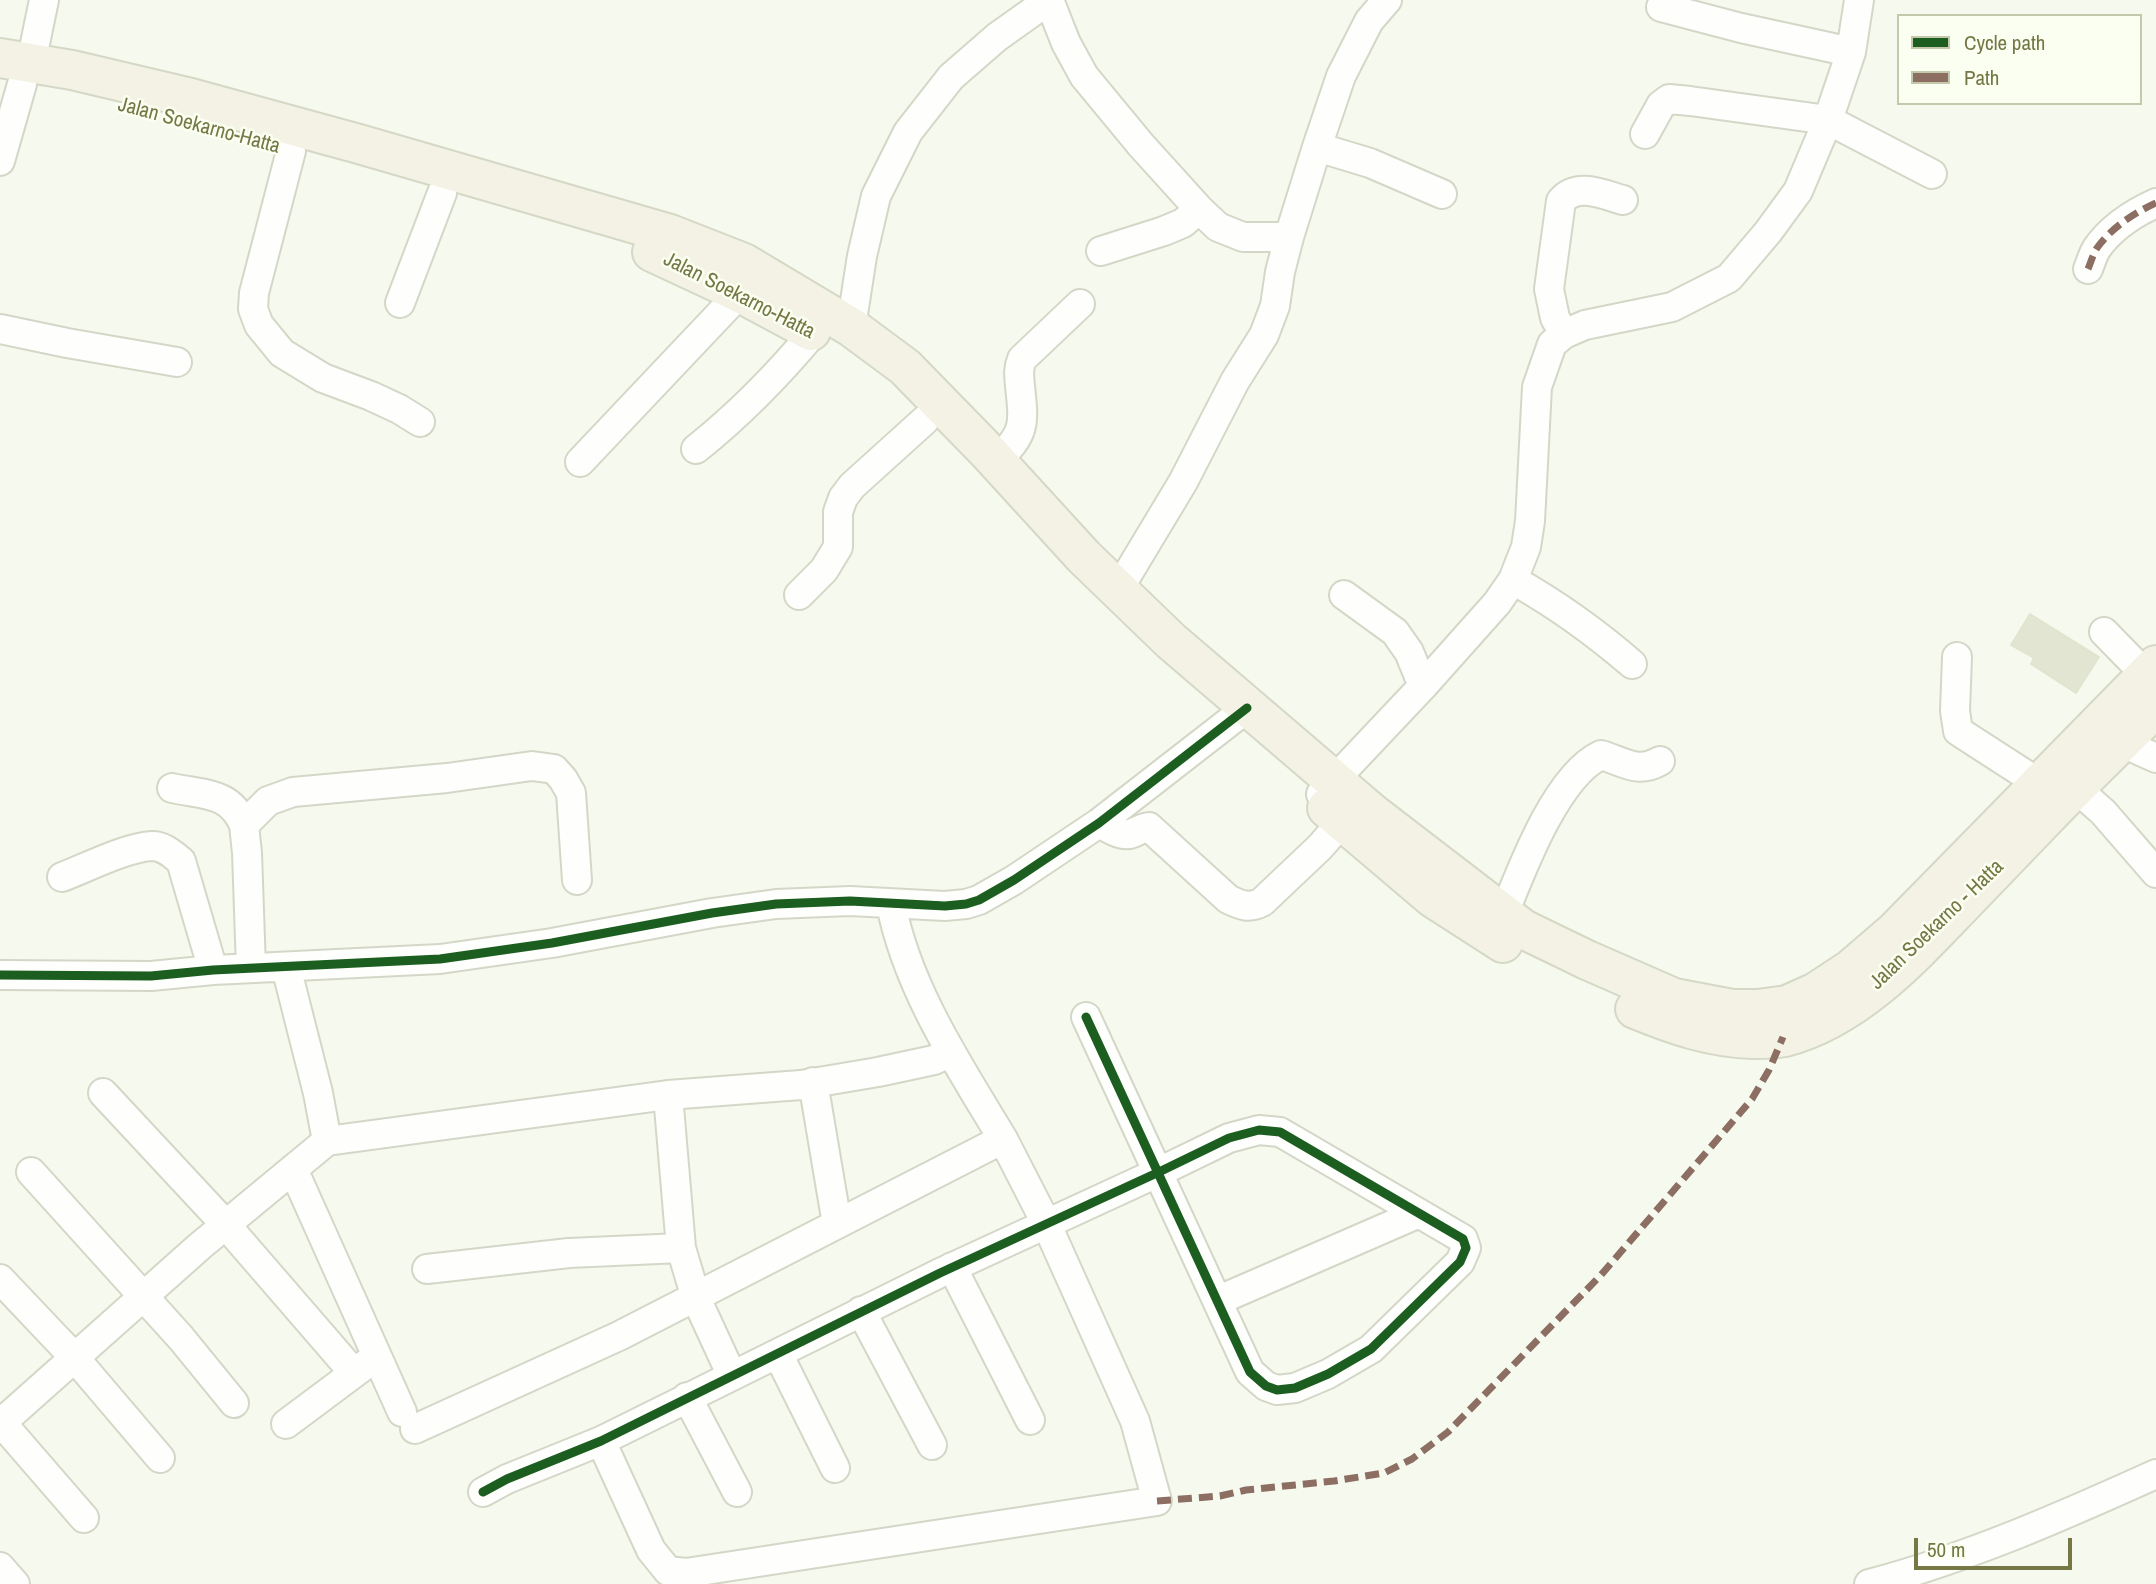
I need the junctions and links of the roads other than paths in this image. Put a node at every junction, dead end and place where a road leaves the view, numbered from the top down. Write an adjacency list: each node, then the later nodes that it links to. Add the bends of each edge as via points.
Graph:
1 (44, 0): 7 (street)
2 (1049, 0): 19 (street, via 1084,76); 26 (street, via 951,77 908,132 876,196)
3 (1859, 0): 6 (street)
4 (1661, 6): 6 (street)
5 (1374, 7): 11 (street, via 1341,76)
6 (1851, 52): 9 (street)
7 (13, 72): 8 (highway, Jalan Soekarno-Hatta, via 122,105); 13 (street)
8 (209, 115): 12 (highway, Jalan Soekarno-Hatta); 26 (highway, via 670,233 744,263)
9 (1828, 120): 10 (street, via 1669,99); 14 (street); 29 (street, via 1798,191 1729,278 1672,307 1585,324)
10 (1645, 134)
11 (1317, 147): 16 (street, via 1370,163); 20 (street)
12 (291, 151): 15 (highway, Jalan Soekarno-Hatta); 32 (street, via 254,293 259,326 282,353 323,378)
13 (0, 161)
14 (1932, 174)
15 (442, 193): 23 (highway, Jalan Soekarno-Hatta, via 655,253); 24 (street)
16 (1442, 194)
17 (1622, 200): 29 (street, via 1574,191 1561,201 1549,289)
18 (2156, 203): 22 (street, via 2113,231 2097,248)
19 (1199, 209): 20 (street, via 1218,227 1243,237); 21 (street, via 1183,223)
20 (1289, 237): 37 (street, via 1264,335)
21 (1101, 251)
22 (2088, 269)
23 (740, 293): 28 (highway, Jalan Soekarno-Hatta); 35 (street)
24 (400, 303)
25 (1080, 304): 34 (street, via 1022,359 1018,369 1024,420 1010,448)
26 (850, 327): 34 (highway, via 905,367)
27 (0, 329): 30 (street)
28 (813, 332): 31 (highway, Jalan Soekarno-Hatta, via 859,360); 33 (street, via 782,370)
29 (1564, 334): 36 (street, via 1552,344 1536,387 1530,521)
30 (177, 362)
31 (925, 420): 38 (street, via 843,498 838,512 838,547 824,570); 45 (highway, Jalan Soekarno-Hatta, via 1103,611)
32 (421, 422)
33 (696, 449)
34 (996, 461): 37 (highway)
35 (580, 462)
36 (1513, 580): 42 (street, via 1602,637); 43 (street)
37 (1118, 590): 45 (highway)
38 (799, 595)
39 (1344, 595): 43 (street, via 1395,632)
40 (2104, 632): 44 (street)
41 (1958, 657): 47 (street, via 1958,731)
42 (1632, 664)
43 (1423, 686): 49 (street)
44 (2140, 713): 47 (highway, Jalan Soekarno - Hatta)
45 (1238, 716): 49 (highway, Jalan Soekarno-Hatta); 50 (street)
46 (1660, 761): 56 (street, via 1648,768 1601,755 1577,773 1541,830)
47 (2056, 780): 49 (highway, Jalan Soekarno - Hatta, via 1930,939 1837,1015 1769,1039 1706,1034 1672,1024 1590,990 1517,951 1433,898); 52 (street, via 2103,812); 56 (highway, Jalan Soekarno - Hatta, via 1851,970 1787,1006 1732,1009 1674,998)
48 (172, 788): 51 (street, via 215,795 238,811)
49 (1338, 801): 50 (street, via 1296,870 1255,906 1241,906 1228,899 1149,827 1129,835); 56 (highway, Jalan Soekarno - Hatta)
50 (1099, 824): 55 (street, via 979,900 945,906)
51 (244, 825): 54 (street, via 268,801 293,793 531,766 554,769 571,793); 58 (street)
52 (2156, 873)
53 (62, 877): 59 (street, via 126,852 153,846 168,850 181,862)
54 (577, 880)
55 (891, 904): 57 (street, via 776,904 440,959); 62 (street, via 910,971)
56 (1503, 916)
57 (286, 967): 58 (street); 67 (street)
58 (251, 968): 59 (street)
59 (213, 970): 60 (street, via 151,976)
60 (0, 975)
61 (1087, 1017): 70 (street)
62 (951, 1052): 63 (street, via 912,1065); 66 (street)
63 (813, 1083): 65 (street); 73 (street)
64 (103, 1093): 74 (street)
65 (668, 1095): 67 (street); 75 (street)
66 (1003, 1139): 72 (street); 73 (street)
67 (327, 1141): 68 (street)
68 (293, 1169): 74 (street); 85 (street)
69 (31, 1172): 79 (street)
70 (1159, 1172): 71 (street, via 1229,1138 1259,1130 1280,1132); 72 (street); 81 (street)
71 (1417, 1214): 81 (street); 81 (street, via 1463,1239 1460,1262 1371,1349 1328,1374 1295,1388 1266,1386 1250,1371)
72 (1046, 1223): 76 (street); 92 (street, via 1135,1422 1157,1502 686,1573 668,1571 651,1550)
73 (837, 1224): 80 (street)
74 (226, 1225): 79 (street); 85 (street)
75 (681, 1248): 77 (street, via 569,1253); 80 (street)
76 (952, 1267): 82 (street); 89 (street)
77 (427, 1269)
78 (0, 1279): 84 (street)
79 (143, 1296): 84 (street); 88 (street)
80 (696, 1298): 85 (street, via 619,1336 408,1421); 86 (street)
81 (1219, 1300)
82 (861, 1311): 83 (street); 93 (street)
83 (778, 1353): 86 (street); 95 (street)
84 (74, 1357): 90 (street); 94 (street)
85 (365, 1365): 91 (street)
86 (732, 1376): 87 (street)
87 (687, 1397): 92 (street); 98 (street)
88 (234, 1403)
89 (1030, 1420)
90 (1, 1423): 99 (street)
91 (286, 1424)
92 (601, 1441): 97 (street)
93 (932, 1446)
94 (160, 1458)
95 (835, 1468)
96 (2156, 1474): 102 (street, via 2014,1536)
97 (483, 1492)
98 (737, 1492)
99 (84, 1518)
100 (0, 1567): 101 (street)
101 (15, 1584)
102 (1869, 1584)

